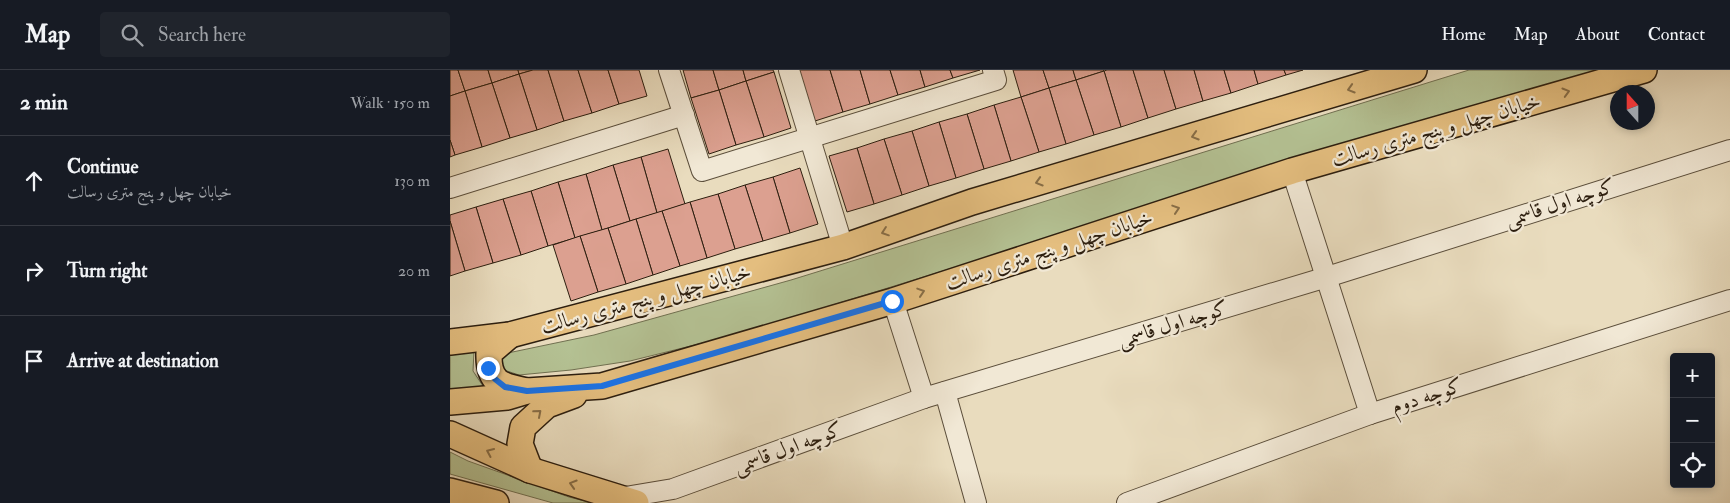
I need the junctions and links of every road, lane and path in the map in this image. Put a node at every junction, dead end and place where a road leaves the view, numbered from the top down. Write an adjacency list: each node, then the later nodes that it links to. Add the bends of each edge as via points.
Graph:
1 (669, 70): 6 (street)
2 (789, 70): 7 (street)
3 (993, 70): 7 (street, via 996,80)
4 (1414, 70): 11 (main road, خیابان چهل و پنج متری رسالت, one-way to 11, via 972,202)
5 (1644, 70): 9 (main road, خیابان چهل و پنج متری رسالت, one-way to 5)
6 (684, 115): 7 (street, via 702,171); 10 (street)
7 (811, 138): 11 (street)
8 (1730, 150): 12 (street, کوچه اول قاسمی)
9 (1292, 172): 12 (street); 14 (main road, خیابان چهل و پنج متری رسالت, one-way to 9)
10 (450, 188)
11 (843, 247): 15 (main road, خیابان چهل و پنج متری رسالت)
12 (1327, 277): 19 (street, کوچه اول قاسمی); 22 (street)
13 (1730, 300): 22 (street, کوچه دوم)
14 (892, 301): 17 (main road, خیابان چهل و پنج متری رسالت); 20 (street)
15 (510, 335): 16 (main road, خیابان چهل و پنج متری رسالت); 18 (main road, via 489,353 488,368 505,387)
16 (450, 342)
17 (602, 386): 18 (main road, خیابان چهل و پنج متری رسالت); 24 (main road, one-way to 17, via 520,444 523,427 547,405)
18 (527, 391): 21 (main road, خیابان چهل و پنج متری رسالت, via 506,397)
19 (945, 392): 20 (street, کوچه اول قاسمی); 28 (street)
20 (924, 398): 26 (street, کوچه اول قاسمی, via 673,490)
21 (450, 402)
22 (1370, 414): 29 (street, کوچه دوم)
23 (450, 434): 24 (main road, one-way to 23)
24 (530, 470): 26 (main road, one-way to 24)
25 (450, 491): 27 (main road)
26 (627, 500)
27 (496, 503)
28 (976, 503)
29 (1127, 503)

